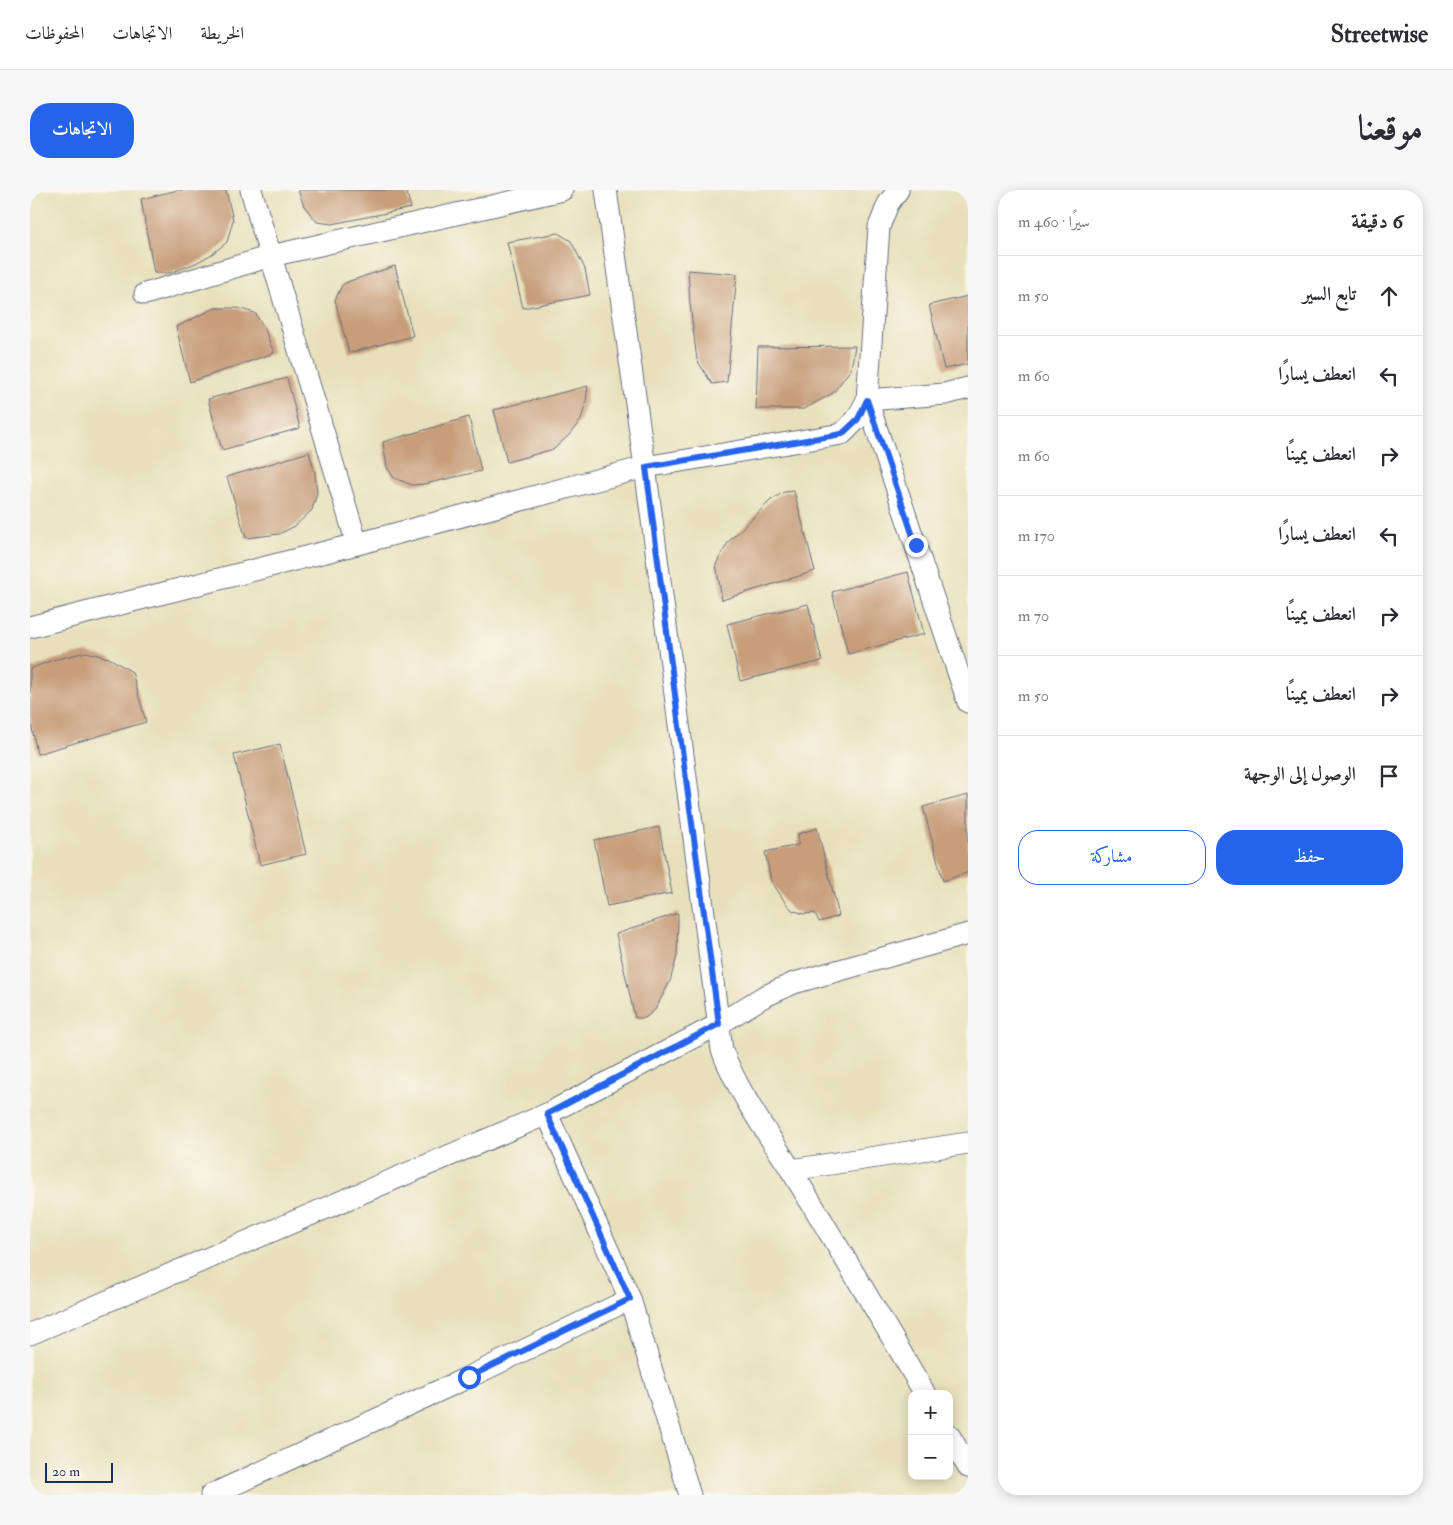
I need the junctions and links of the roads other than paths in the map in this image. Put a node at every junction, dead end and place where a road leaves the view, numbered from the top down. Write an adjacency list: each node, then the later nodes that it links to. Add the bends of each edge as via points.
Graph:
1 (251, 190): 5 (street)
2 (562, 190): 5 (street)
3 (606, 190): 9 (street)
4 (898, 190): 8 (street, via 888,204 879,227)
5 (271, 256): 6 (street); 10 (street)
6 (145, 294)
7 (968, 388): 8 (street, via 944,394)
8 (867, 400): 9 (street, via 858,419 842,434); 12 (street)
9 (646, 467): 10 (street); 14 (street)
10 (357, 544): 11 (street)
11 (30, 627)
12 (968, 702)
13 (968, 934): 14 (street, via 794,983 763,997)
14 (719, 1024): 15 (street); 17 (street, via 722,1050 731,1074)
15 (547, 1114): 18 (street); 19 (street)
16 (968, 1143): 17 (street)
17 (791, 1170): 20 (street)
18 (630, 1299): 23 (street); 24 (street)
19 (30, 1334)
20 (924, 1390)
21 (953, 1442): 22 (street)
22 (968, 1467)
23 (211, 1495)
24 (690, 1495)

